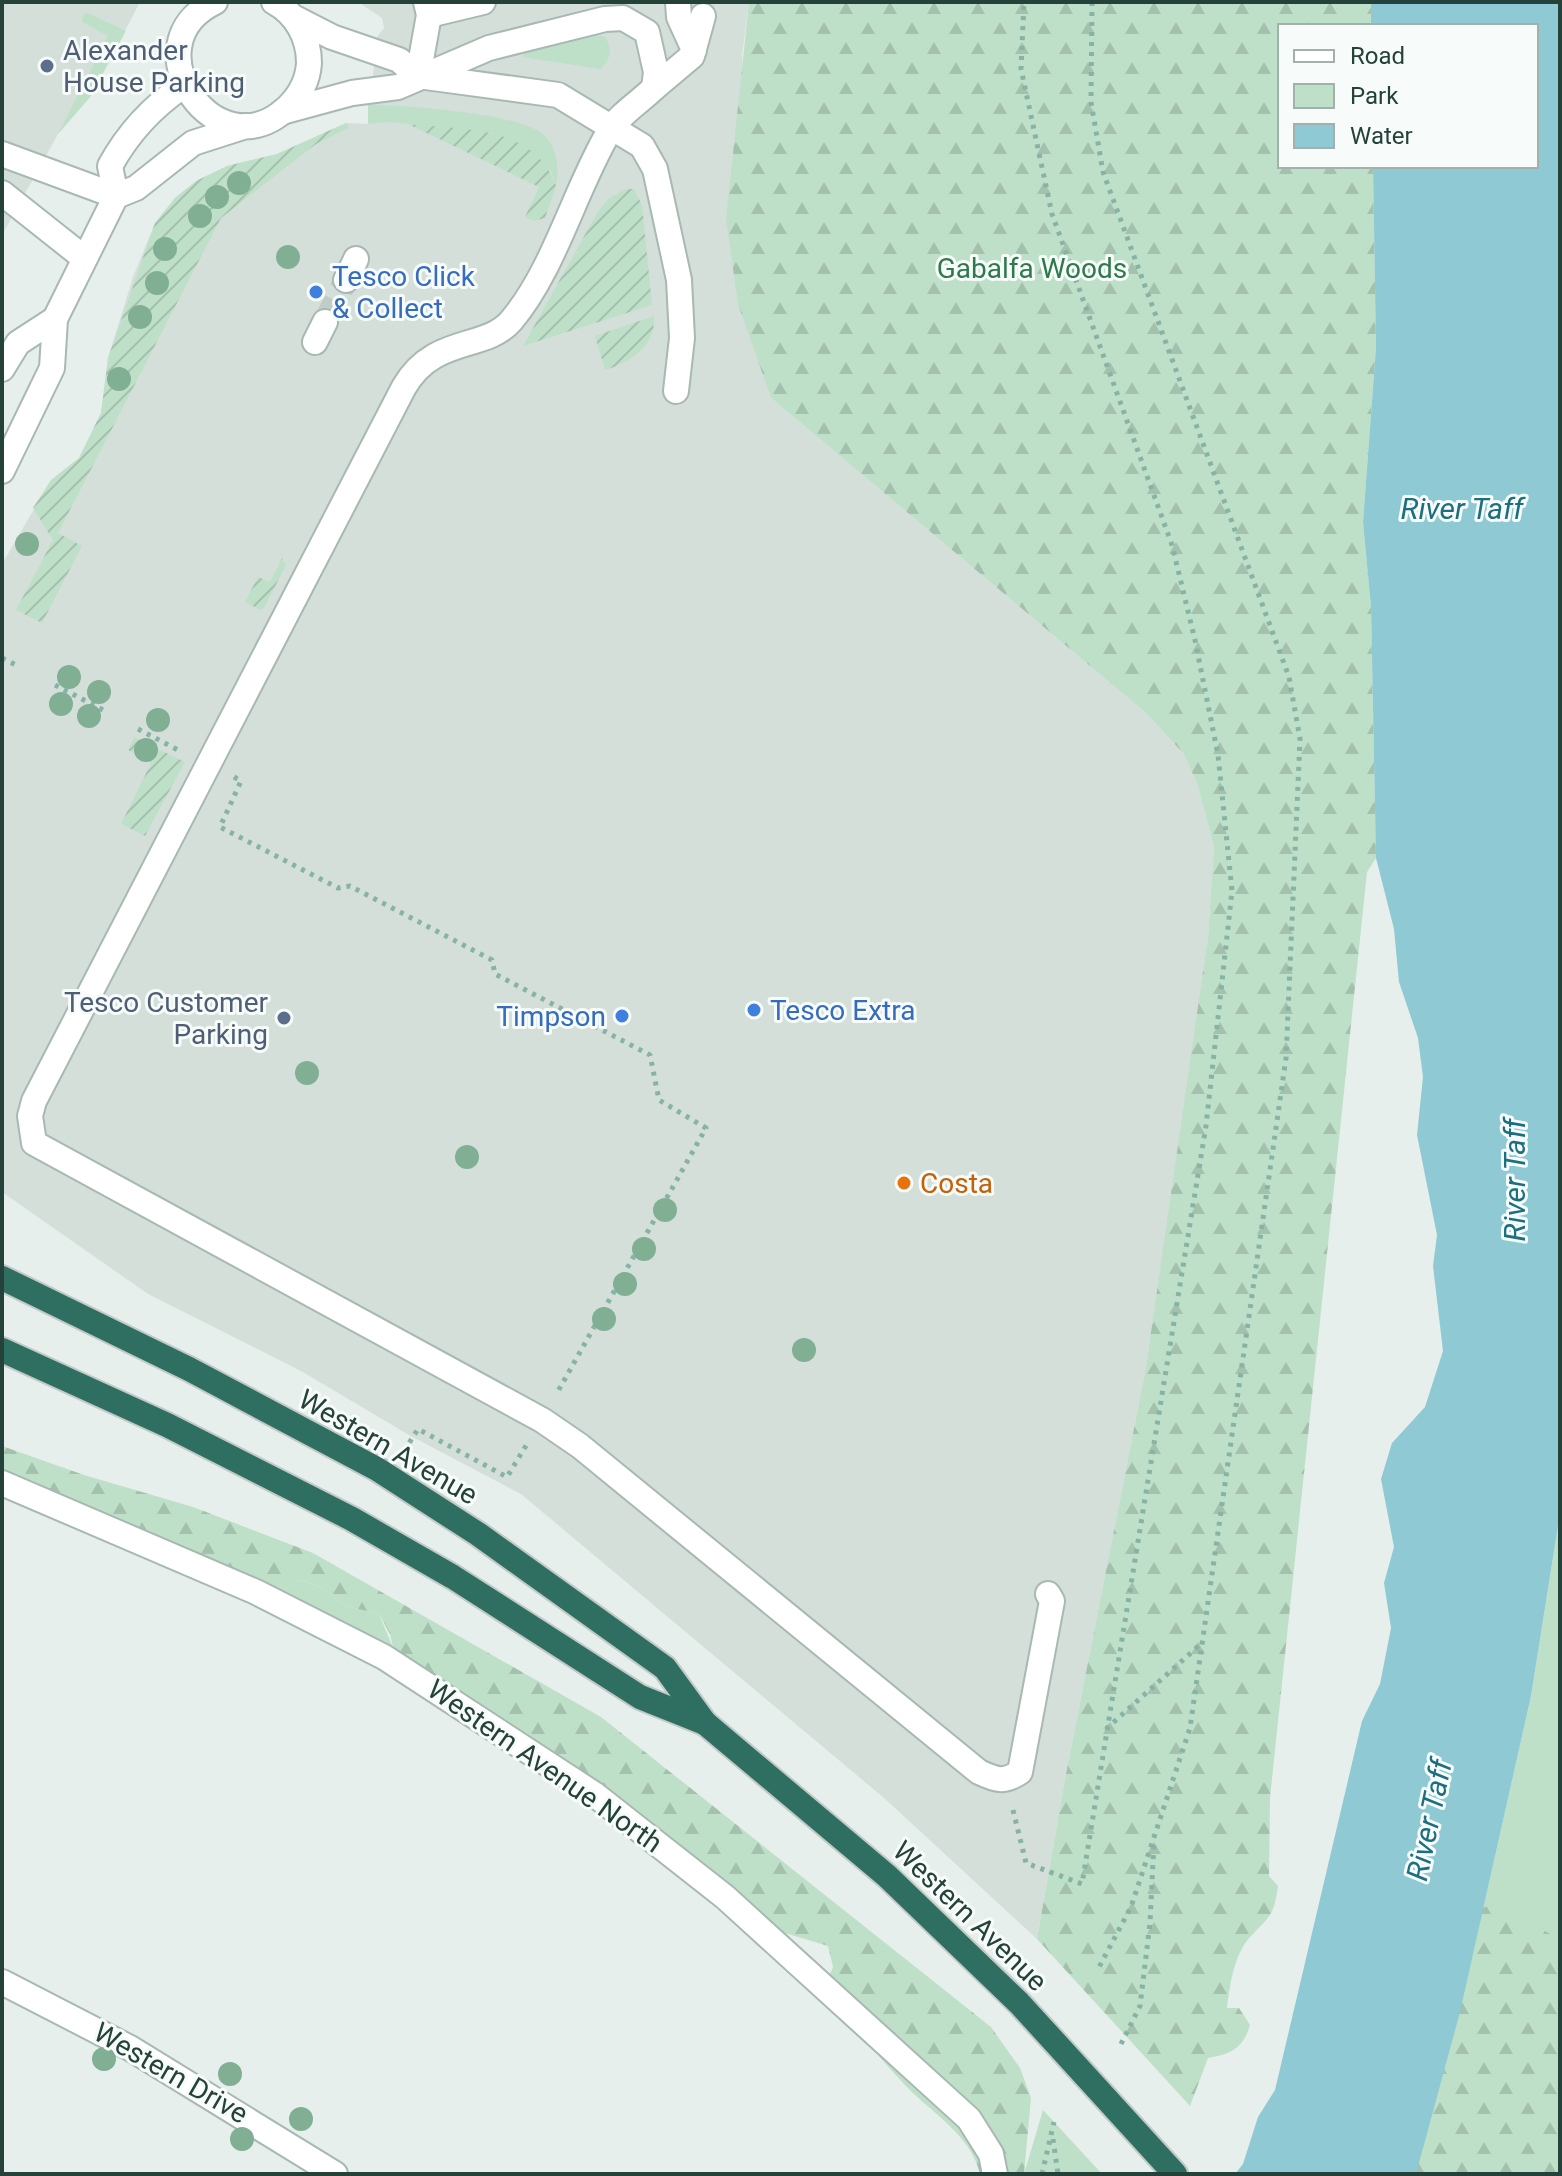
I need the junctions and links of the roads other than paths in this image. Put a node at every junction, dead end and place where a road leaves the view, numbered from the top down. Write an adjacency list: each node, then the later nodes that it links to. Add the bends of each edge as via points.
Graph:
1 (215, 2): 7 (street)
2 (274, 2): 9 (street)
3 (483, 2): 5 (street)
4 (678, 2): 10 (street)
5 (428, 8): 11 (street)
6 (626, 11): 11 (street, via 489,48); 13 (street, via 647,32)
7 (192, 12): 12 (street, via 178,55)
8 (703, 16): 10 (street)
9 (293, 17): 11 (street, via 399,60); 14 (street, via 308,48 309,66 296,99)
10 (694, 50): 13 (street)
11 (418, 76): 14 (street, via 398,87); 16 (street, via 558,95)
12 (183, 86): 15 (street, via 213,117); 19 (street, via 125,138 110,166)
13 (654, 88): 16 (street)
14 (282, 112): 15 (street)
15 (252, 124): 19 (street, via 193,143 136,188)
16 (611, 128): 23 (street, via 642,146 655,169 679,280 682,338); 28 (street, via 562,231 510,321 423,362 404,387 34,1101 30,1130 34,1143 62,1160 542,1420 979,1772 997,1781 1020,1772 1024,1759 1052,1601)
17 (2, 154): 19 (street)
18 (2, 193): 20 (street)
19 (116, 196): 20 (street)
20 (84, 258): 21 (street)
21 (55, 319): 22 (street, via 18,343); 24 (street, via 52,368)
22 (2, 369)
23 (676, 391)
24 (2, 471)
25 (2, 1278): 29 (highway, Western Avenue, via 377,1469 665,1668)
26 (2, 1350): 29 (highway, Western Avenue, via 167,1425 352,1519 640,1697)
27 (2, 1483): 32 (street, Western Avenue North, via 256,1592 384,1657 594,1794 725,1897 969,2119 991,2154)
28 (1048, 1594)
29 (705, 1723): 33 (highway, Western Avenue, via 951,1936)
30 (2, 1982): 31 (street, Western Drive, via 130,2048)
31 (335, 2174)
32 (995, 2174)
33 (1175, 2174)

